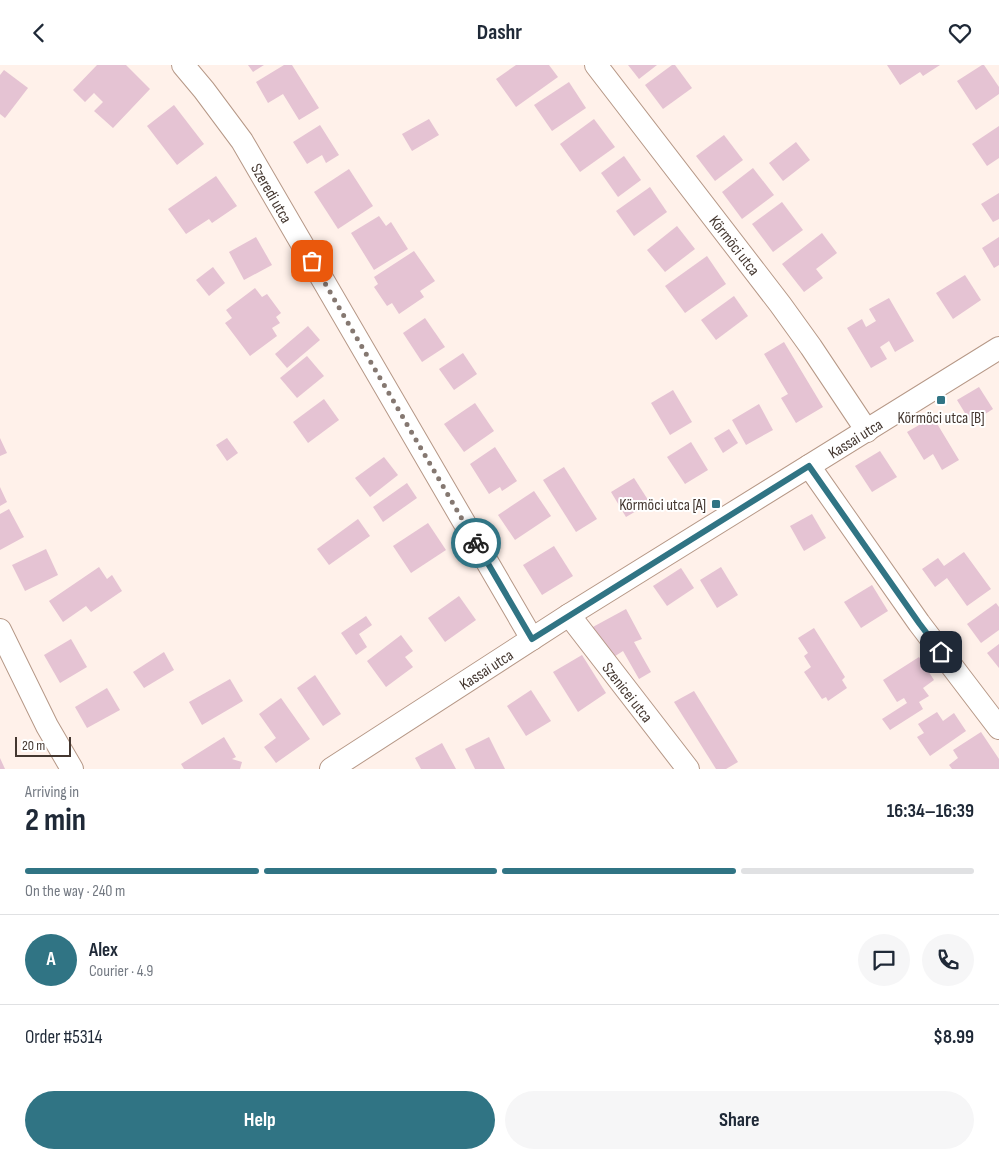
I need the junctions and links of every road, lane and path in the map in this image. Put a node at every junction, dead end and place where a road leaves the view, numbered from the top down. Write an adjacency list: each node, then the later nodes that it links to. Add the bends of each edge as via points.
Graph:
1 (183, 65): 8 (street, Szeredi utca, via 242,141)
2 (596, 65): 4 (street, Körmöci utca, via 780,304)
3 (999, 348): 4 (street, Kassai utca)
4 (867, 431): 5 (street, Kassai utca)
5 (809, 466): 6 (street, Kassai utca); 9 (street, via 919,623)
6 (569, 615): 8 (street, Kassai utca); 12 (street, Szenicei utca)
7 (0, 630): 10 (street)
8 (532, 639): 11 (street, Kassai utca)
9 (999, 728)
10 (72, 769)
11 (331, 769)
12 (688, 769)

